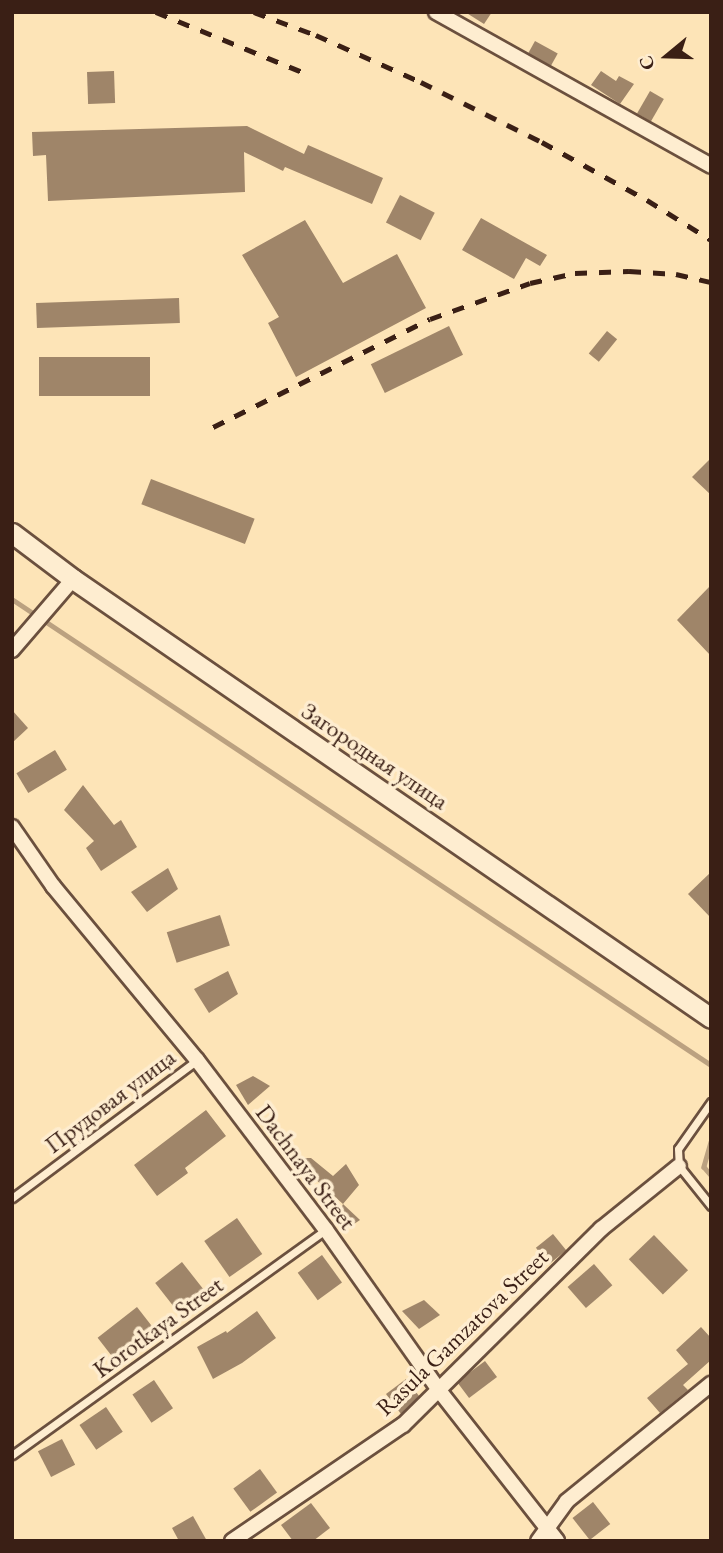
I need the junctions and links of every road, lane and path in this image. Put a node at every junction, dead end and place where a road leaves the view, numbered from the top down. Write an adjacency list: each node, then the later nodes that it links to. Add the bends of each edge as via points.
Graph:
1 (436, 12): 2 (street)
2 (711, 166)
3 (12, 533): 4 (main road, Загородная улица)
4 (73, 579): 5 (street); 7 (main road, Загородная улица)
5 (12, 650)
6 (12, 827): 8 (street, Dachnaya Street, via 53,886)
7 (711, 1018)
8 (197, 1060): 11 (lane, Прудовая улица); 13 (street, Dachnaya Street)
9 (711, 1102): 10 (lane, via 678,1149)
10 (679, 1166): 12 (lane); 15 (street, Rasula Gamzatova Street, via 601,1229)
11 (12, 1198)
12 (711, 1206)
13 (326, 1230): 15 (street, Dachnaya Street); 16 (lane, Korotkaya Street)
14 (711, 1384): 17 (street, via 567,1501)
15 (438, 1389): 17 (street, Dachnaya Street); 18 (street, Rasula Gamzatova Street, via 403,1425)
16 (12, 1455)
17 (542, 1535): 19 (street, Dachnaya Street)
18 (232, 1541)
19 (556, 1541)

